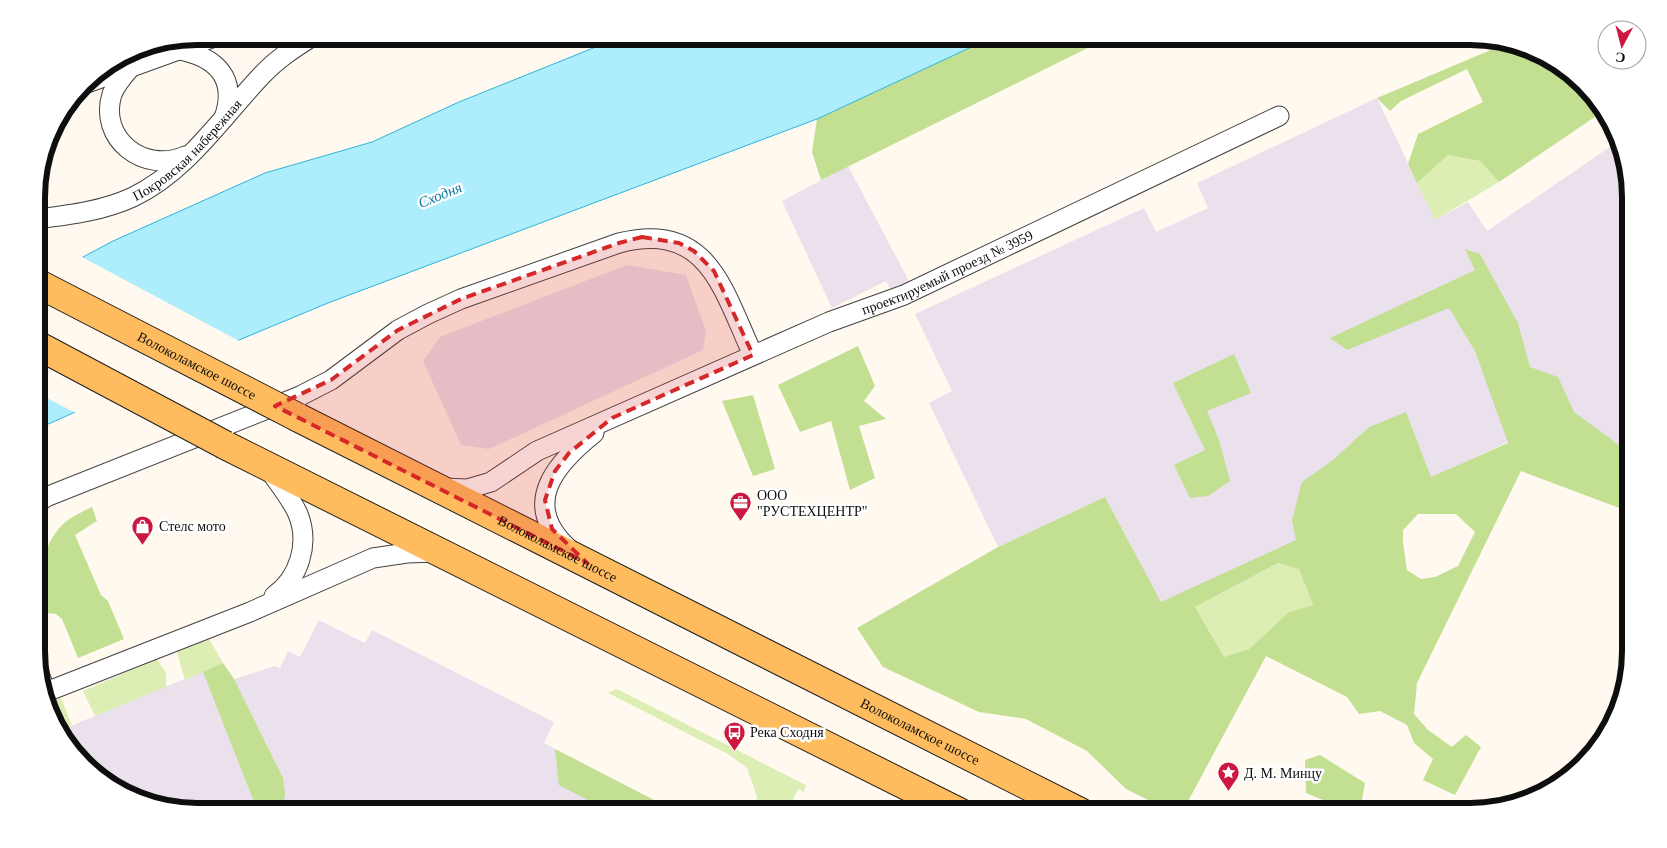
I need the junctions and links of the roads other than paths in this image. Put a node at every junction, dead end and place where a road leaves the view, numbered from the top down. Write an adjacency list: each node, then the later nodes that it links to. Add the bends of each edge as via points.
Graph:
1 (192, 45): 3 (street)
2 (299, 45): 7 (street, Покровская набережная, via 263,74)
3 (179, 50): 4 (street); 7 (street, via 211,60 221,71 228,96)
4 (130, 68): 5 (street); 8 (street, via 116,86 110,103 116,136 134,154 146,159 161,162)
5 (105, 77)
6 (1279, 116): 12 (street, проектируемый проезд № 3959, via 904,295 829,322)
7 (223, 119): 8 (street, Покровская набережная)
8 (190, 154): 9 (street, Покровская набережная, via 158,182 132,197 87,212)
9 (45, 219)
10 (45, 287): 15 (main road, Волоколамское шоссе, bridge)
11 (45, 349): 14 (main road, bridge)
12 (753, 355): 13 (street, проектируемый проезд № 3959); 16 (street, via 714,271 703,259 679,243 642,237 470,296 428,314 398,330 331,380 300,396)
13 (612, 418): 15 (street, проектируемый проезд № 3959, via 537,451 491,482 467,489); 18 (street, проектируемый проезд № 3959, via 569,453 547,487 546,506 552,529 558,539)
14 (267, 466): 17 (main road); 19 (street, via 298,513 303,548 292,578 282,590)
15 (437, 488): 18 (main road, Волоколамское шоссе)
16 (45, 497)
17 (441, 552): 19 (street, via 373,558); 21 (main road)
18 (587, 563): 22 (main road, Волоколамское шоссе)
19 (256, 609): 20 (street)
20 (50, 690)
21 (941, 803)
22 (1062, 803)

